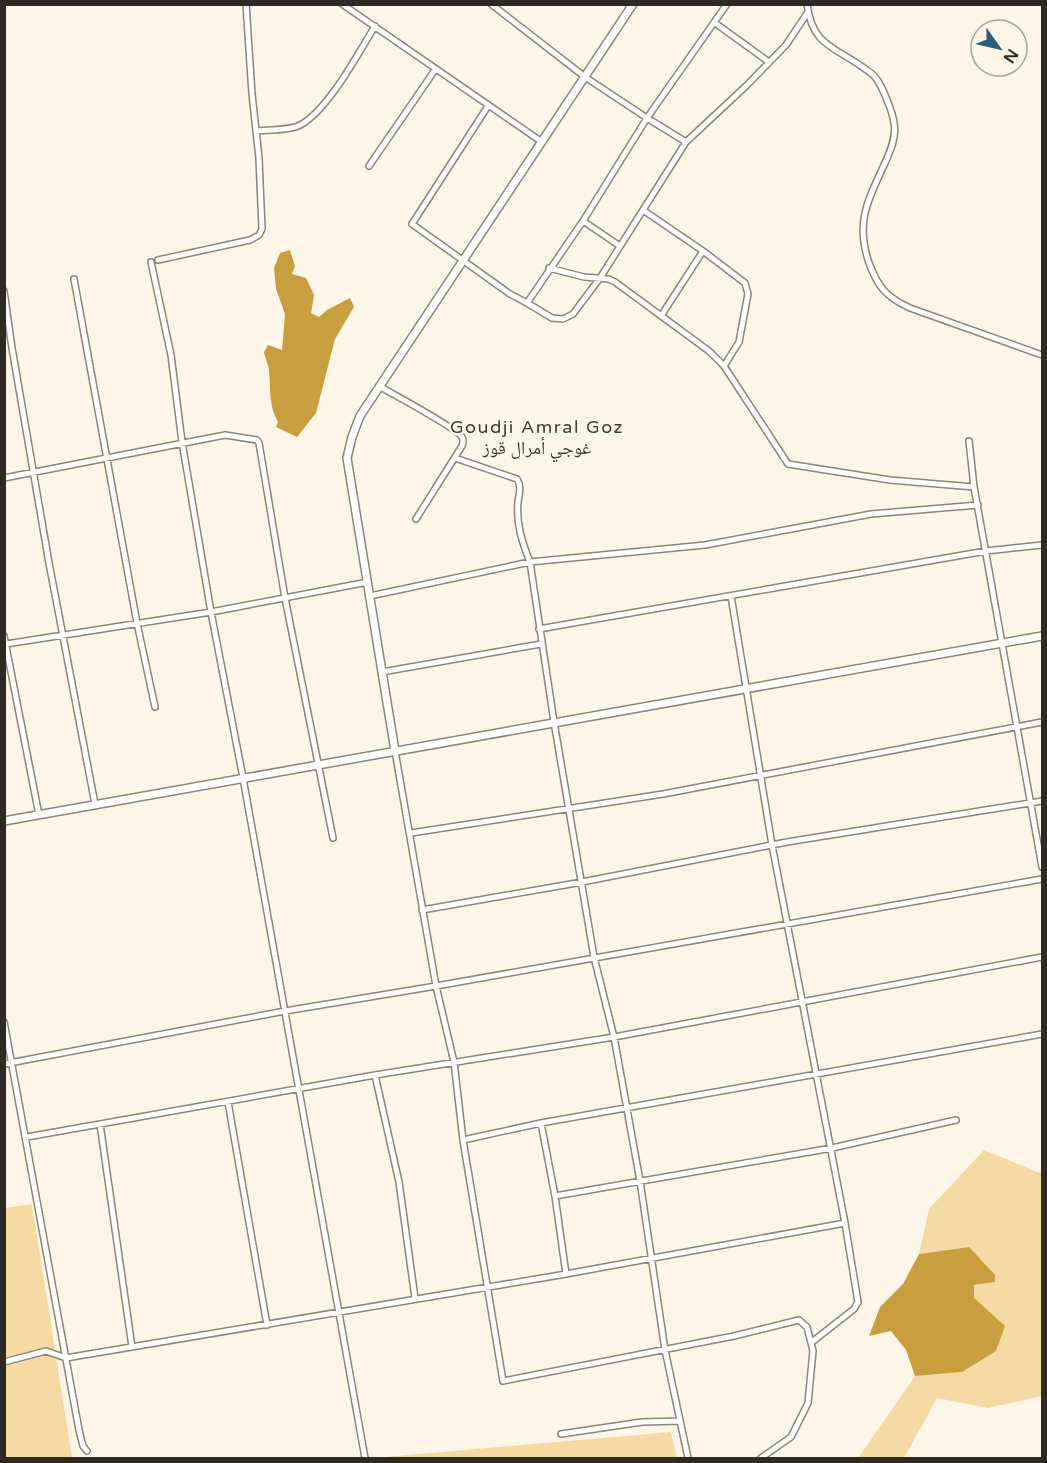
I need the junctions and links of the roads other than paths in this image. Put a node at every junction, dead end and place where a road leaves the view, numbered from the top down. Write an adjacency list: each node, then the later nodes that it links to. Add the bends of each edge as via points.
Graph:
1 (246, 4): 15 (street)
2 (342, 4): 9 (street)
3 (491, 4): 12 (street)
4 (633, 4): 12 (street)
5 (728, 4): 8 (street)
6 (807, 4): 7 (street)
7 (808, 12): 10 (street); 30 (street, via 812,26 826,45 875,77 894,123 890,153 864,216 863,243 880,286 891,298 910,308)
8 (715, 23): 10 (street); 14 (street)
9 (375, 26): 11 (street); 15 (street, via 338,87 309,118 298,126)
10 (769, 62): 17 (street)
11 (435, 70): 13 (street); 18 (street)
12 (585, 77): 14 (street); 16 (street)
13 (488, 106): 16 (street); 23 (street, via 412,224)
14 (647, 117): 17 (street); 20 (street)
15 (257, 131): 34 (street, via 262,223 259,235 154,261)
16 (542, 142): 23 (street)
17 (686, 142): 19 (street)
18 (369, 166)
19 (643, 210): 21 (street); 22 (street)
20 (583, 221): 21 (street); 24 (street)
21 (620, 246): 25 (street)
22 (703, 251): 29 (street); 31 (street, via 746,283 747,288 739,342)
23 (463, 261): 28 (street); 32 (street)
24 (549, 268): 25 (street); 28 (street)
25 (600, 278): 28 (street, via 573,314 563,319 552,318); 29 (street, via 615,282)
26 (74, 279): 35 (street)
27 (4, 291): 37 (street)
28 (527, 303)
29 (661, 316): 31 (street)
30 (1042, 355)
31 (724, 366): 39 (street, via 788,464 890,480)
32 (380, 386): 36 (street, via 462,436 462,446); 45 (street, via 360,416 347,458)
33 (969, 441): 39 (street)
34 (182, 442): 35 (street); 48 (street, via 225,435 253,438 259,443); 49 (street)
35 (107, 458): 37 (street); 50 (street)
36 (455, 458): 41 (street); 44 (street, via 517,479 517,517)
37 (34, 473): 38 (street); 52 (street)
38 (4, 478)
39 (974, 487): 40 (street)
40 (978, 505): 43 (street); 44 (street, via 871,514 705,545)
41 (416, 519)
42 (1042, 545): 43 (street)
43 (986, 552): 47 (street); 55 (street)
44 (530, 562): 46 (street); 51 (street)
45 (368, 582): 46 (street); 48 (street)
46 (370, 596): 58 (street)
47 (731, 596): 51 (street); 59 (street)
48 (285, 598): 49 (street); 65 (street)
49 (211, 612): 50 (street); 67 (street)
50 (137, 623): 52 (street); 60 (street)
51 (539, 629): 57 (street)
52 (63, 634): 56 (street); 70 (street)
53 (4, 636): 56 (street)
54 (1042, 636): 55 (street)
55 (1003, 642): 59 (street); 63 (street)
56 (6, 644): 72 (street)
57 (541, 644): 58 (street); 61 (street)
58 (382, 672): 64 (street)
59 (748, 688): 61 (street); 66 (street)
60 (155, 707)
61 (554, 722): 64 (street); 71 (street)
62 (1042, 722): 63 (street)
63 (1017, 727): 66 (street); 69 (street)
64 (395, 751): 65 (street); 74 (street)
65 (318, 766): 67 (street); 75 (street)
66 (759, 776): 71 (street); 76 (street)
67 (243, 778): 70 (street); 86 (street)
68 (1042, 801): 69 (street)
69 (1030, 803): 76 (street); 77 (street)
70 (95, 804): 72 (street)
71 (569, 808): 74 (street); 79 (street)
72 (39, 815): 73 (street)
73 (4, 821)
74 (411, 833): 80 (street)
75 (333, 838)
76 (772, 845): 79 (street); 81 (street)
77 (1042, 867)
78 (1042, 879): 81 (street)
79 (582, 882): 80 (street); 82 (street)
80 (422, 910): 84 (street)
81 (787, 923): 82 (street); 85 (street)
82 (594, 957): 84 (street); 89 (street)
83 (1042, 957): 85 (street)
84 (436, 986): 86 (street); 91 (street)
85 (803, 1001): 89 (street); 93 (street)
86 (285, 1011): 90 (street); 95 (street)
87 (4, 1022): 90 (street)
88 (1042, 1034): 93 (street)
89 (614, 1037): 91 (street); 97 (street)
90 (11, 1062): 92 (street); 101 (street)
91 (454, 1062): 94 (street); 102 (street)
92 (4, 1064)
93 (818, 1073): 97 (street); 103 (street)
94 (375, 1075): 95 (street); 110 (street, via 399,1182)
95 (298, 1088): 96 (street); 111 (street)
96 (228, 1102): 100 (street); 112 (street)
97 (627, 1107): 99 (street); 104 (street)
98 (956, 1120): 103 (street)
99 (541, 1123): 102 (street); 105 (street)
100 (100, 1124): 101 (street); 114 (street)
101 (27, 1137): 116 (street)
102 (463, 1140): 109 (street)
103 (831, 1148): 104 (street); 106 (street)
104 (640, 1181): 105 (street); 107 (street)
105 (555, 1196): 108 (street)
106 (845, 1223): 107 (street); 113 (street, via 858,1302)
107 (650, 1257): 108 (street); 115 (street)
108 (566, 1274): 109 (street)
109 (488, 1287): 110 (street); 115 (street, via 503,1381)
110 (415, 1298): 111 (street)
111 (339, 1312): 112 (street); 121 (street)
112 (267, 1325): 114 (street)
113 (812, 1342): 115 (street, via 807,1327 799,1320); 123 (street, via 814,1359 805,1413 791,1437)
114 (132, 1347): 116 (street)
115 (665, 1350): 118 (street)
116 (66, 1358): 117 (street, via 46,1351); 120 (street, via 82,1446)
117 (4, 1362)
118 (680, 1420): 119 (street); 122 (street)
119 (561, 1434)
120 (87, 1451)
121 (365, 1458)
122 (688, 1458)
123 (760, 1458)

